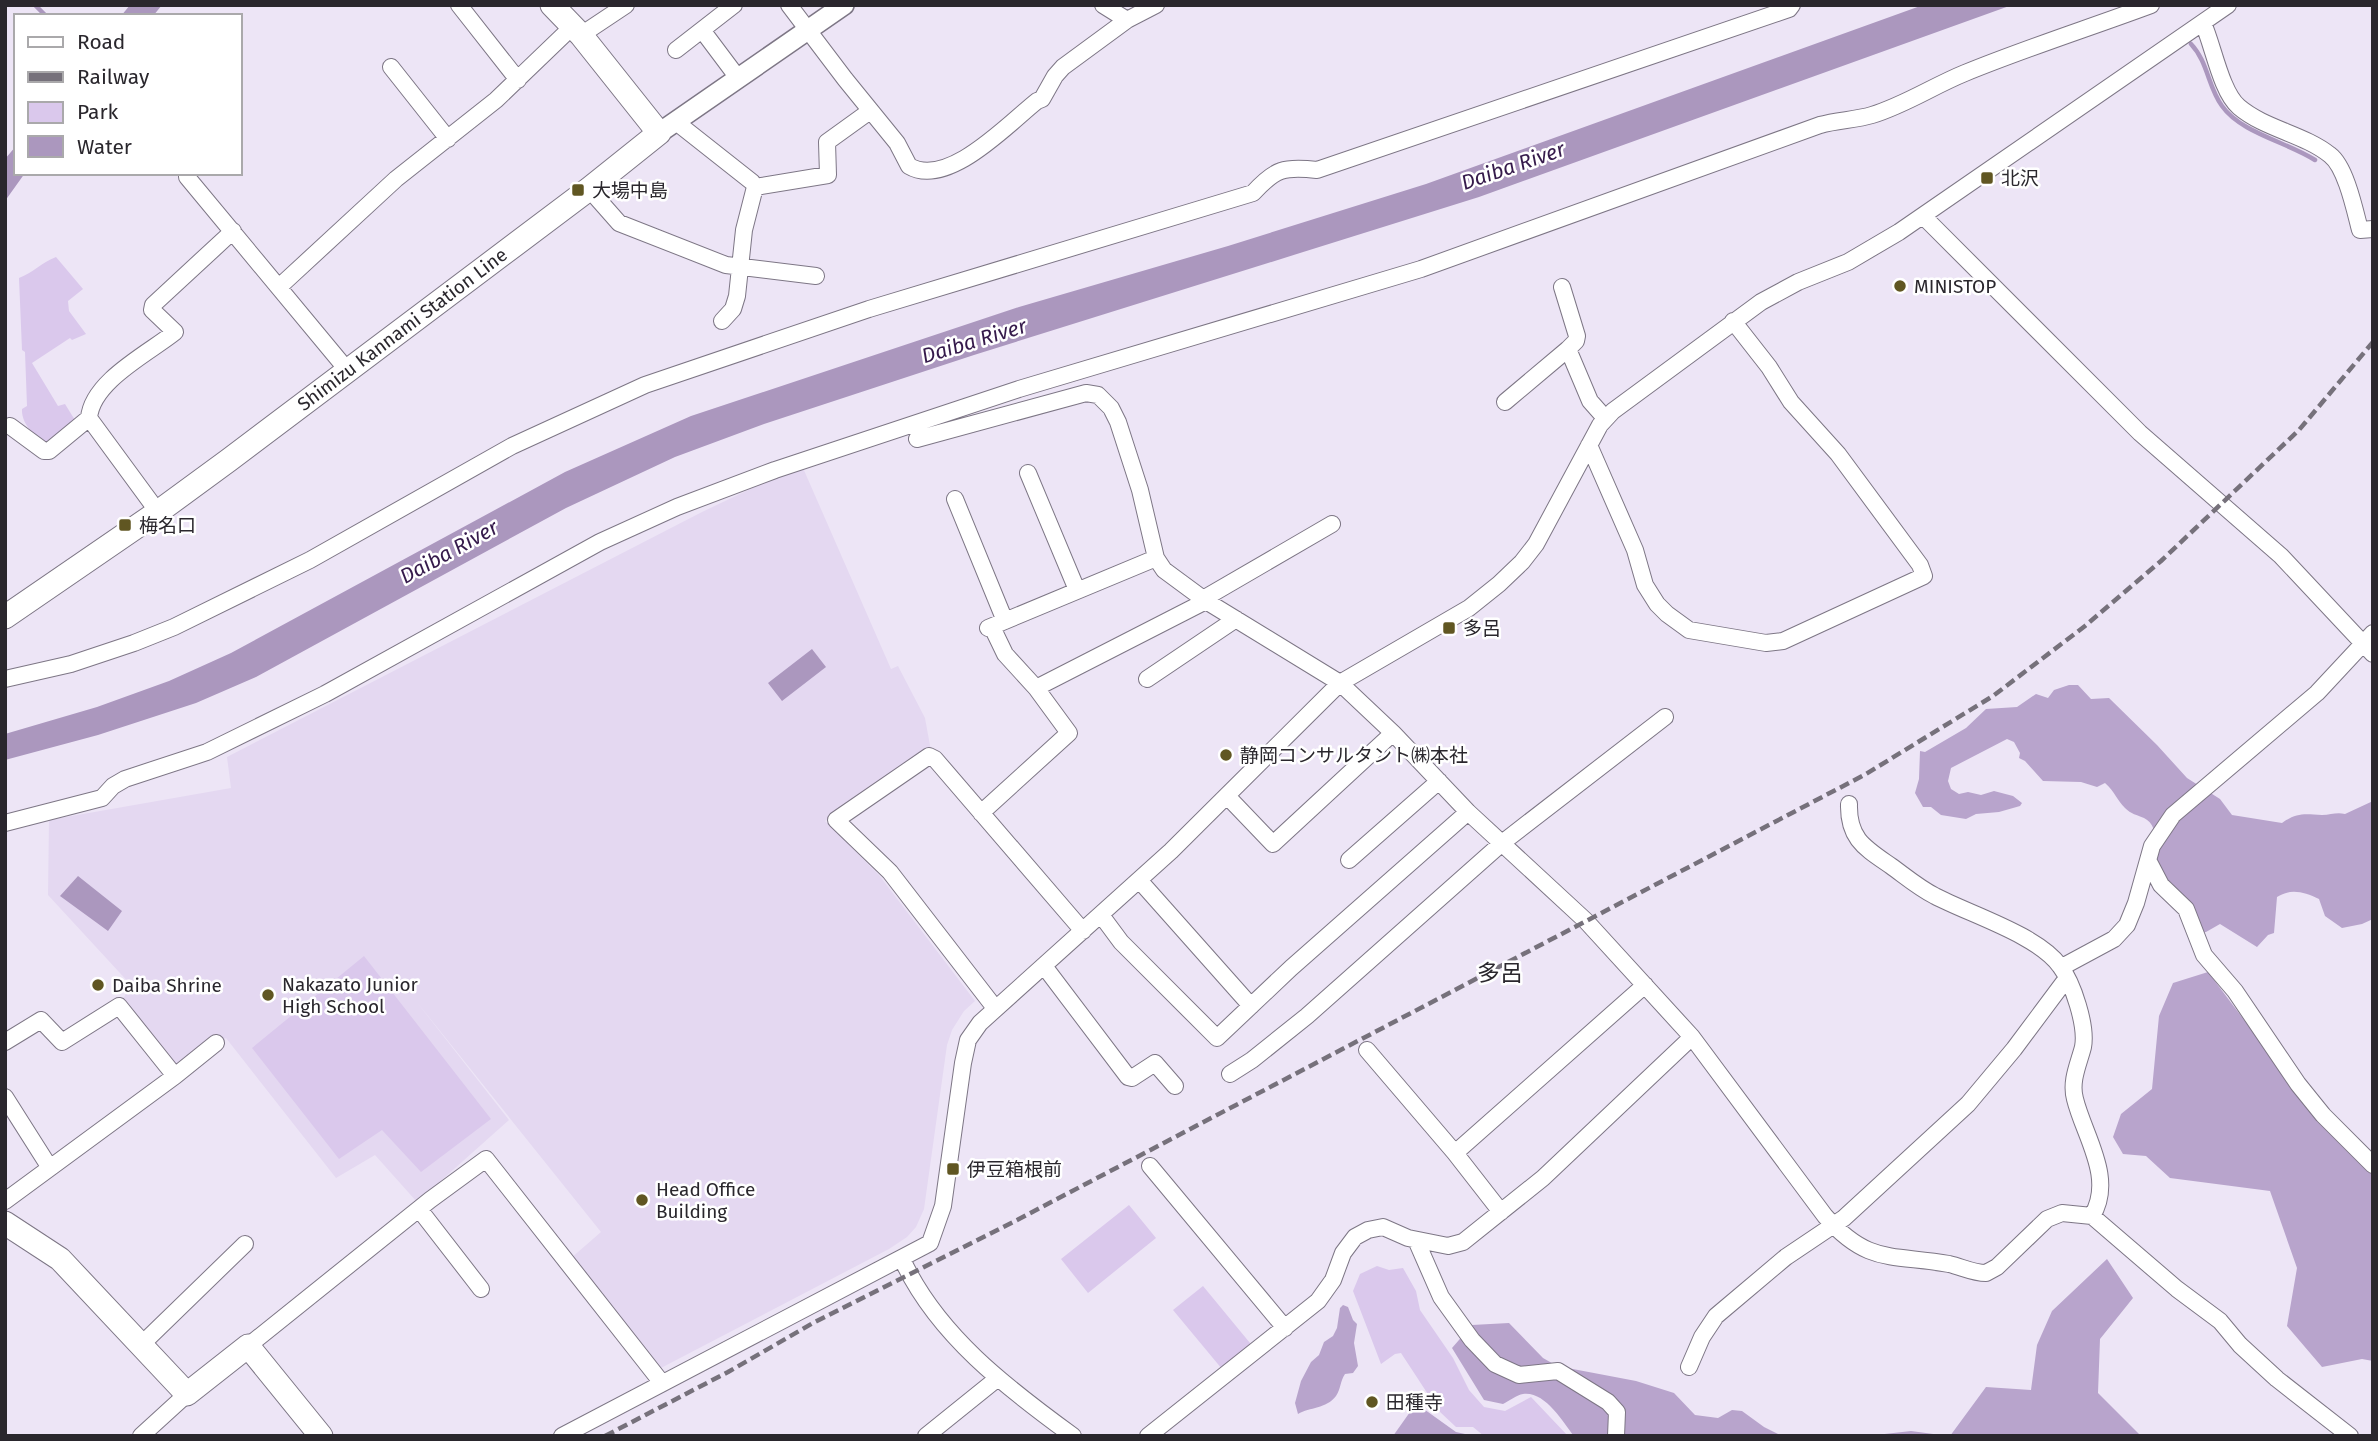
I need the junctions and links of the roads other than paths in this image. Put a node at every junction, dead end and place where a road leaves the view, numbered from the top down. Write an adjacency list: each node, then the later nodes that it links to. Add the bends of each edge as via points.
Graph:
1 (459, 5): 20 (street)
2 (552, 5): 15 (main road)
3 (626, 5): 15 (street)
4 (734, 5): 16 (street)
5 (789, 5): 14 (street)
6 (844, 5): 14 (street)
7 (1103, 5): 12 (street)
8 (1156, 5): 12 (street)
9 (1792, 5): 58 (street, via 1317,170 1291,167 1270,174 1253,193 869,309 645,385 512,446 310,560 174,627 71,664)
10 (2151, 5): 38 (street, via 1977,68 1895,107 1820,125 1421,269)
11 (2228, 5): 13 (street)
12 (1127, 20): 21 (street, via 1063,67 1042,99 977,151 938,170 922,172 909,166 897,143)
13 (2203, 23): 27 (street); 28 (street, via 2233,101 2330,155 2340,170 2360,230)
14 (809, 29): 19 (street); 21 (street)
15 (577, 30): 20 (street); 22 (main road)
16 (702, 30): 17 (street); 19 (street)
17 (676, 50)
18 (391, 67): 23 (street)
19 (738, 78): 22 (street)
20 (518, 80): 23 (street)
21 (870, 111): 25 (street, via 827,142 828,176)
22 (668, 128): 25 (street); 26 (main road, Shimizu Kannami Station Line)
23 (447, 139): 32 (street, via 396,179)
24 (187, 177): 29 (street)
25 (755, 187): 30 (street)
26 (589, 189): 30 (street, via 619,223); 37 (main road, Shimizu Kannami Station Line)
27 (1923, 215): 35 (street, via 1848,262 1778,292); 56 (street, via 2140,433 2281,556)
28 (2373, 229)
29 (233, 231): 32 (street); 41 (street, via 153,305 152,310 175,332 113,378)
30 (740, 268): 31 (street); 34 (street, via 733,309)
31 (816, 276)
32 (279, 287): 37 (street)
33 (1562, 287): 36 (street, via 1577,336)
34 (722, 321)
35 (1733, 321): 42 (street); 45 (street, via 1791,402 1854,475 1924,576 1783,640 1766,643 1689,630 1657,604 1645,585)
36 (1568, 349): 39 (street); 42 (street, via 1590,401)
37 (348, 370): 48 (main road, Shimizu Kannami Station Line)
38 (1019, 389): 40 (street); 68 (street, via 677,507 600,542 326,694 206,752 125,779 102,799)
39 (1505, 402)
40 (1024, 409): 44 (street); 50 (street, via 1086,393 1098,395 1111,408 1140,490)
41 (89, 418): 43 (street, via 49,451); 48 (street)
42 (1605, 418): 45 (street)
43 (10, 426)
44 (917, 439)
45 (1590, 444): 59 (street, via 1536,544 1514,569 1469,608)
46 (1028, 473): 51 (street)
47 (955, 499): 55 (street)
48 (158, 512): 53 (main road, Shimizu Kannami Station Line)
49 (1332, 524): 52 (street)
50 (1156, 558): 51 (street); 52 (street, via 1164,570)
51 (1077, 590): 55 (street)
52 (1205, 600): 54 (street); 60 (street)
53 (5, 617)
54 (1236, 619): 57 (street); 59 (street)
55 (995, 625): 60 (street, via 1005,654)
56 (2370, 644): 71 (street, via 2173,815 2157,837)
57 (1147, 678)
58 (5, 679)
59 (1340, 683): 62 (street); 64 (street)
60 (1036, 688): 67 (street, via 1069,733)
61 (1665, 717): 69 (street)
62 (1393, 733): 63 (street); 64 (street, via 1273,844)
63 (1438, 781): 66 (street); 70 (street)
64 (1227, 796): 72 (street)
65 (1849, 804): 76 (street, via 1853,833 1877,856 1935,897 2030,942 2051,956)
66 (1468, 812): 69 (street); 78 (street)
67 (981, 813): 74 (street); 79 (street, via 929,757 836,820 890,872)
68 (5, 823)
69 (1502, 843): 77 (street, via 1586,921); 84 (street, via 1307,1016)
70 (1349, 860)
71 (2149, 862): 76 (street, via 2121,932); 89 (street, via 2161,885 2186,909 2204,955 2298,1084)
72 (1139, 880): 73 (street); 78 (street)
73 (1101, 915): 74 (street); 78 (street, via 1121,942 1217,1038)
74 (1083, 931): 75 (street)
75 (1044, 966): 79 (street); 86 (street, via 1128,1077 1155,1063)
76 (2064, 973): 95 (street, via 2084,1034 2074,1093 2100,1177 2100,1196); 97 (street, via 2014,1049 1968,1104)
77 (1645, 985): 80 (street); 88 (street)
78 (1251, 1006)
79 (996, 1008): 100 (street, via 968,1040 943,1206 930,1243)
80 (1692, 1037): 94 (street); 97 (street)
81 (5, 1042): 85 (street, via 41,1020 62,1042 119,1006)
82 (216, 1043): 85 (street)
83 (1367, 1050): 88 (street)
84 (1230, 1074)
85 (175, 1076): 91 (street)
86 (1175, 1086)
87 (5, 1097): 91 (street)
88 (1455, 1153): 94 (street)
89 (2373, 1165)
90 (1150, 1166): 102 (street)
91 (50, 1168): 92 (street)
92 (5, 1201)
93 (419, 1209): 101 (street); 104 (street); 107 (street, via 486,1159)
94 (1501, 1212): 98 (street, via 1463,1242 1448,1246)
95 (2092, 1216): 97 (street, via 2062,1213 2047,1219 1986,1273 1882,1256); 116 (street, via 2220,1321 2277,1379)
96 (5, 1223): 103 (main road, via 60,1259)
97 (1833, 1226): 105 (street, via 1786,1257 1716,1316)
98 (1416, 1240): 102 (street, via 1383,1227 1354,1237 1318,1301); 115 (street, via 1441,1297 1495,1364 1519,1375 1558,1371 1617,1412)
99 (245, 1244): 103 (street)
100 (902, 1259): 106 (street, via 924,1300); 107 (street)
101 (481, 1289)
102 (1285, 1328): 114 (street)
103 (141, 1345): 108 (main road)
104 (248, 1346): 108 (main road); 110 (main road)
105 (1689, 1367)
106 (998, 1378): 112 (street); 113 (street)
107 (662, 1383): 111 (street)
108 (187, 1394): 109 (street)
109 (141, 1436)
110 (321, 1436)
111 (562, 1436)
112 (926, 1436)
113 (1073, 1436)
114 (1148, 1436)
115 (1616, 1436)
116 (2350, 1436)

